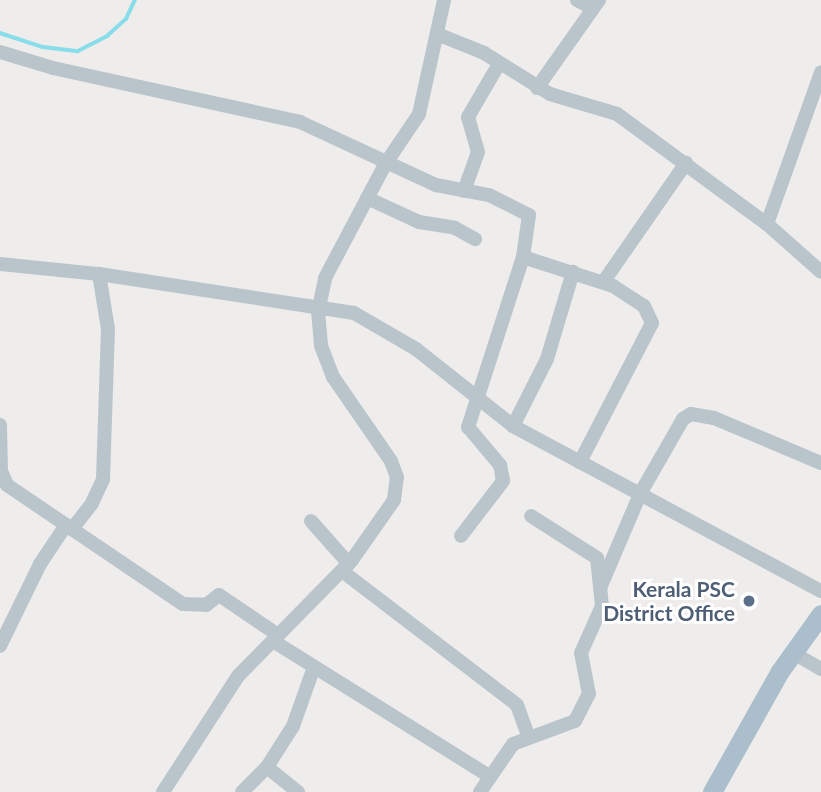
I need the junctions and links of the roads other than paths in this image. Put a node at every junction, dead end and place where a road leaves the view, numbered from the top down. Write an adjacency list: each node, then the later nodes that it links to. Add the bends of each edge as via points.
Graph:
1 (444, 0): 4 (street)
2 (578, 0): 3 (street)
3 (596, 4): 8 (street)
4 (437, 34): 6 (street); 9 (street, via 419,114)
5 (0, 52): 9 (street, via 53,68 300,122)
6 (499, 64): 8 (street); 11 (street, via 468,117 478,152)
7 (821, 72): 13 (street)
8 (537, 88): 10 (street, via 617,114)
9 (386, 163): 11 (street, via 436,185); 12 (street)
10 (686, 163): 13 (street); 20 (street)
11 (464, 191): 15 (street, via 489,195 529,215)
12 (367, 198): 14 (street, via 419,222 455,228); 21 (street, via 325,278)
13 (767, 224): 18 (street, via 817,263)
14 (475, 239)
15 (523, 257): 17 (street); 22 (street)
16 (0, 264): 19 (street)
17 (573, 272): 20 (street); 24 (street, via 547,359)
18 (821, 272)
19 (99, 274): 21 (street); 30 (street, via 108,329 103,479 92,503)
20 (604, 281): 25 (street, via 644,306 652,323)
21 (318, 305): 22 (street, via 354,313 397,336); 32 (street, via 318,332 333,377 376,435 397,477 388,512)
22 (479, 400): 24 (street); 31 (street, via 468,427 500,465 503,481)
23 (0, 425): 30 (street, via 1,471 7,485)
24 (513, 426): 25 (street)
25 (580, 463): 27 (street)
26 (821, 463): 27 (street, via 714,418 691,414 683,419)
27 (640, 494): 33 (street); 34 (street)
28 (531, 516): 33 (street, via 597,558)
29 (311, 521): 32 (street)
30 (69, 527): 36 (street, via 183,604 206,605 219,595); 37 (street, via 40,564)
31 (461, 536)
32 (345, 567): 36 (street); 41 (street, via 517,705)
33 (599, 590): 41 (street, via 602,606 581,653 589,694 585,706 567,726)
34 (821, 591)
35 (821, 614): 38 (main road)
36 (276, 638): 39 (street); 44 (street, via 219,701)
37 (0, 646)
38 (794, 654): 40 (street); 48 (main road, via 746,727)
39 (314, 667): 42 (street, via 293,726); 43 (street)
40 (821, 669)
41 (528, 735): 43 (street, via 513,744)
42 (267, 767): 45 (street); 46 (street)
43 (489, 776): 47 (street)
44 (163, 792)
45 (242, 792)
46 (298, 792)
47 (480, 792)
48 (712, 792)

